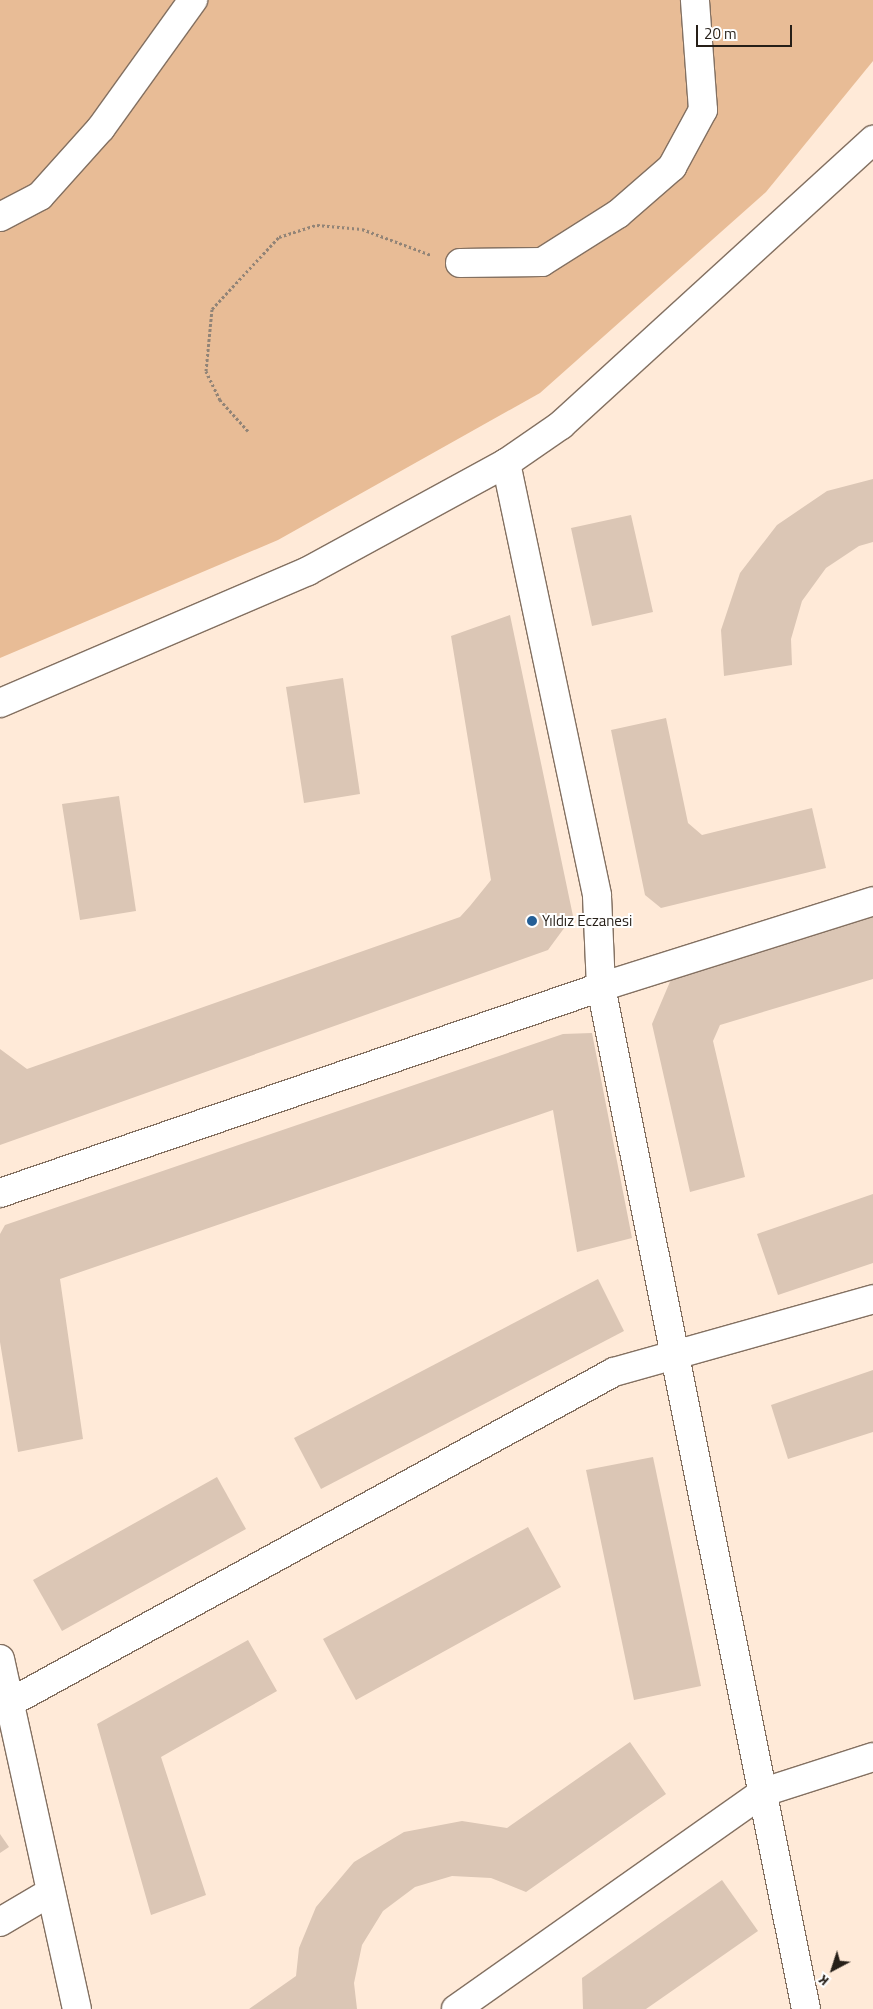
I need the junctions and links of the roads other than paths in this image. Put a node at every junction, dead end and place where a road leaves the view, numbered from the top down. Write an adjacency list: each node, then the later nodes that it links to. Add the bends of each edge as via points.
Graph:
1 (193, 0): 4 (street, via 101,128 40,196)
2 (695, 0): 5 (street, via 703,110 672,167 618,214 542,262)
3 (873, 140): 6 (street, via 561,425)
4 (0, 217)
5 (460, 263)
6 (506, 463): 7 (street, via 308,571); 9 (street, via 597,896)
7 (0, 703)
8 (873, 901): 9 (street)
9 (601, 987): 10 (street); 12 (street)
10 (0, 1193)
11 (873, 1299): 12 (street)
12 (674, 1352): 14 (street, via 614,1372); 16 (street)
13 (0, 1659): 14 (street)
14 (4, 1704): 17 (street)
15 (873, 1757): 16 (street)
16 (764, 1792): 20 (street); 21 (street)
17 (51, 1892): 18 (street); 19 (street)
18 (0, 1922)
19 (77, 2009)
20 (456, 2009)
21 (806, 2009)

